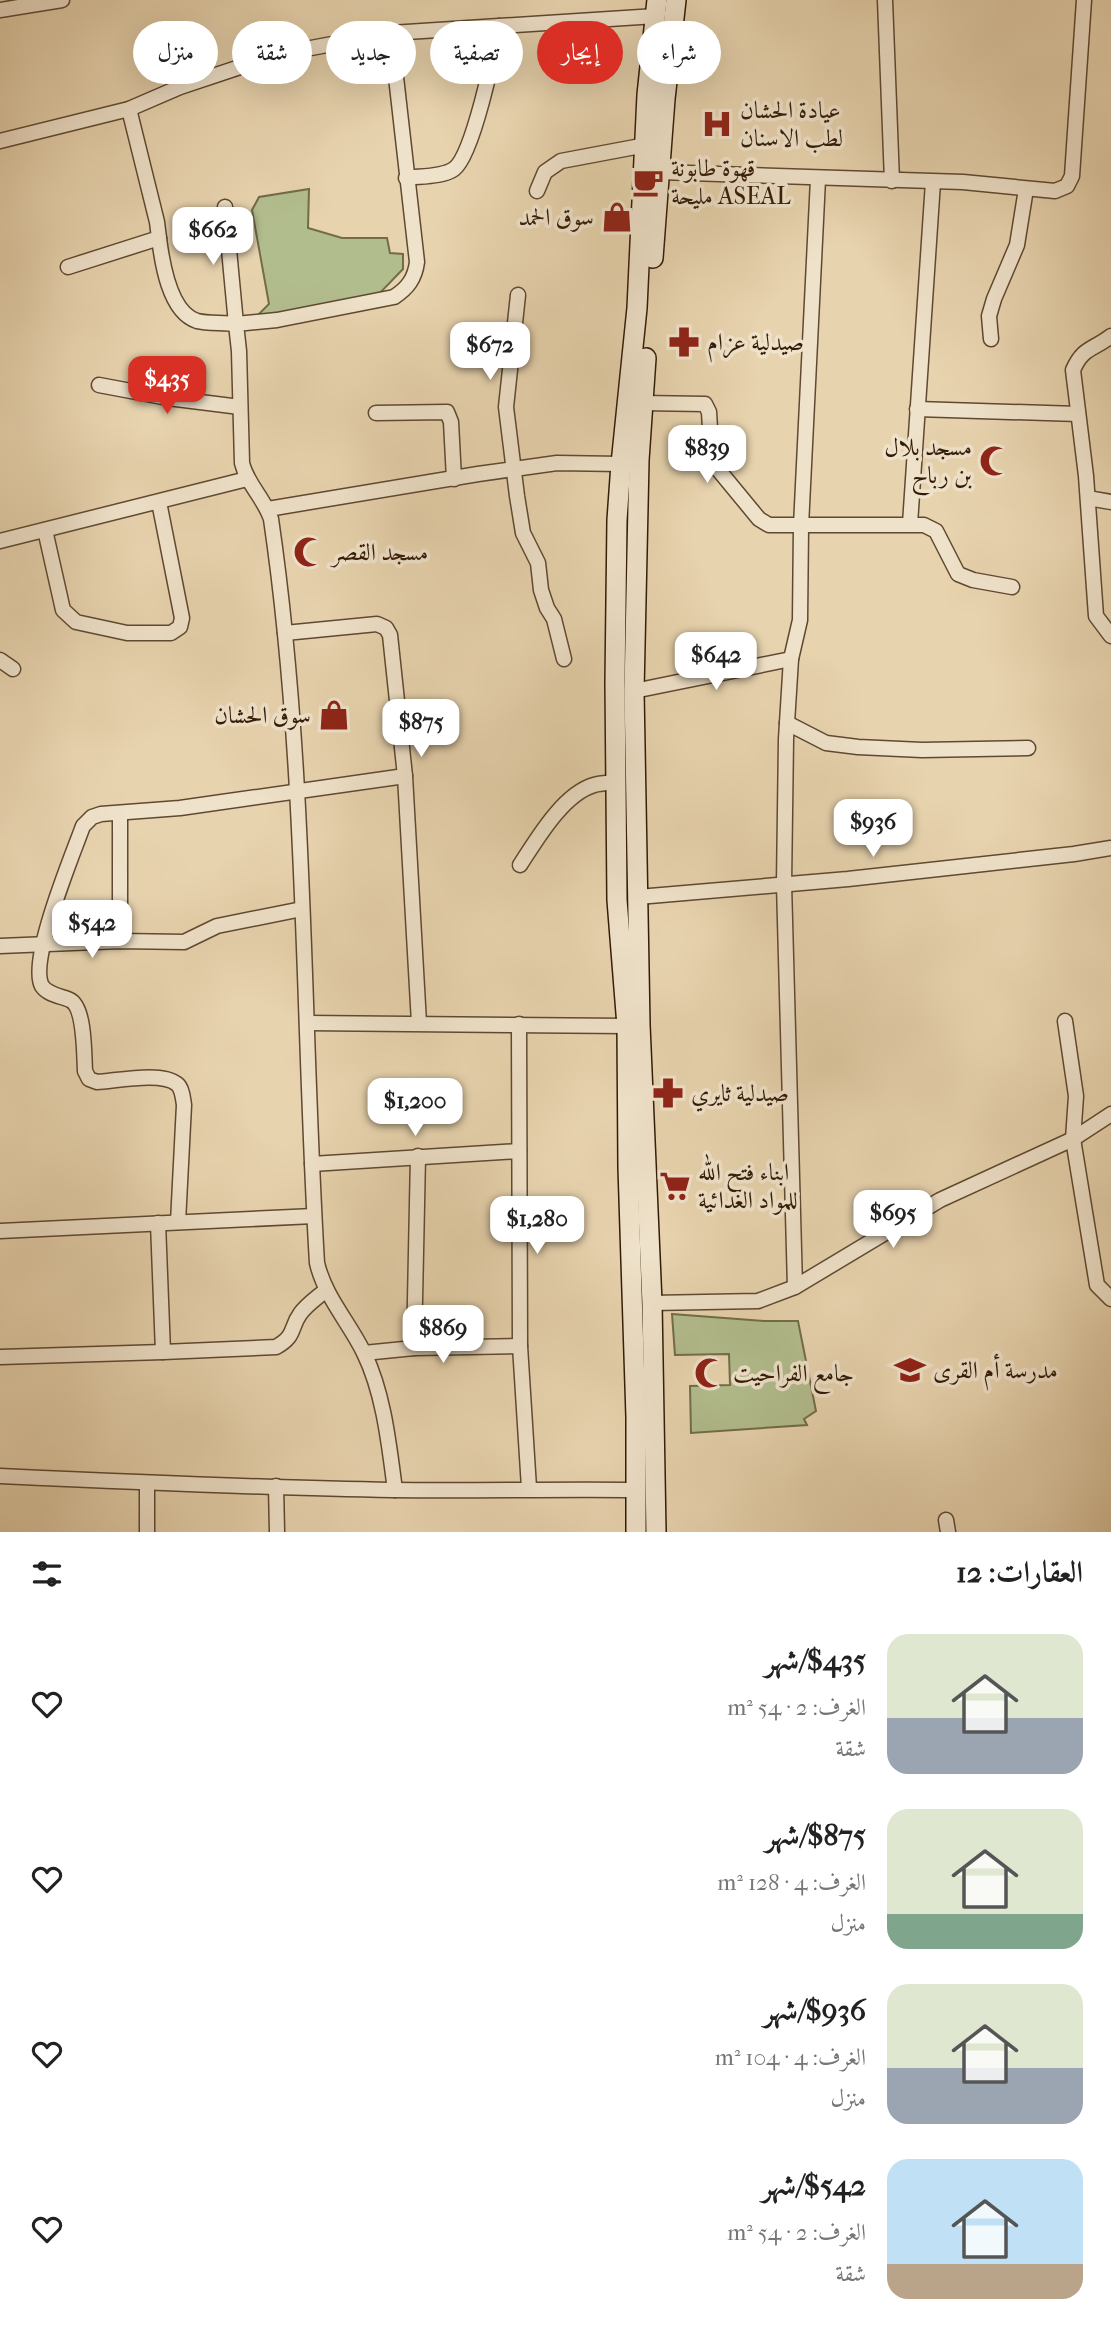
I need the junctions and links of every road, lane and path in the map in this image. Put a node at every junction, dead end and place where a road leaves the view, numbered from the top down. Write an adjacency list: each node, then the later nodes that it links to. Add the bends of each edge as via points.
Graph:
1 (62, 0): 6 (street)
2 (676, 0): 14 (main road)
3 (885, 0): 17 (street)
4 (1084, 0): 19 (street, via 1072,176 1067,186 1055,191)
5 (656, 8): 7 (street); 13 (main road)
6 (0, 10)
7 (523, 23)
8 (326, 45): 11 (street, via 279,54)
9 (396, 84): 15 (street)
10 (485, 84): 15 (street, via 463,158 454,169)
11 (129, 109): 12 (street); 22 (street)
12 (0, 141)
13 (646, 145): 20 (street, via 561,161 545,172); 34 (main road, via 637,308)
14 (659, 172): 16 (street); 29 (main road)
15 (406, 177): 25 (street, via 416,261 413,279 401,293 277,320)
16 (818, 179): 17 (street); 43 (street)
17 (892, 181): 18 (street)
18 (933, 182): 19 (street); 31 (street)
19 (1026, 189): 27 (street, via 1017,245 989,316)
20 (537, 191)
21 (225, 207): 25 (street)
22 (159, 238): 23 (street); 25 (street, via 172,294 183,312 197,321)
23 (68, 267)
24 (518, 295): 35 (street, via 506,407)
25 (236, 324): 30 (street)
26 (1111, 336): 33 (street, via 1078,357 1073,370)
27 (991, 339)
28 (99, 385): 30 (street)
29 (642, 403): 43 (street, via 705,404 712,462 719,472 759,519 769,525); 53 (main road)
30 (240, 407): 36 (street)
31 (917, 409): 33 (street); 42 (street)
32 (376, 413): 37 (street, via 447,412 452,422)
33 (1078, 414): 38 (street)
34 (621, 464): 35 (street, via 557,463); 57 (main road)
35 (515, 469): 37 (street); 49 (street, via 523,533 538,563 541,590)
36 (247, 479): 39 (street); 41 (street)
37 (454, 479): 41 (street)
38 (1088, 498): 40 (street); 48 (street, via 1096,616)
39 (159, 502): 44 (street); 44 (street, via 182,618 180,627 171,633 127,633 76,622 68,616)
40 (1111, 502)
41 (268, 509): 47 (street)
42 (910, 524): 43 (street); 46 (street, via 924,524 936,531 958,574)
43 (801, 526): 50 (street, via 800,620)
44 (45, 530): 45 (street)
45 (0, 541)
46 (1012, 587)
47 (285, 633): 56 (street, via 386,628); 58 (street)
48 (1111, 636)
49 (564, 659)
50 (791, 659): 53 (street); 54 (street)
51 (0, 660): 52 (street)
52 (13, 669)
53 (634, 691): 63 (main road)
54 (787, 723): 55 (street, via 826,743 858,747); 62 (street)
55 (1028, 748)
56 (405, 776): 58 (street); 70 (street)
57 (616, 782): 61 (street, via 577,794 558,812); 72 (main road, via 617,900)
58 (298, 792): 59 (street); 64 (street)
59 (120, 813): 65 (street); 66 (street, via 96,815 83,826)
60 (1111, 848): 62 (street)
61 (520, 865)
62 (784, 884): 63 (street); 83 (street)
63 (638, 897): 78 (main road)
64 (302, 909): 65 (street, via 217,926 184,942); 69 (street)
65 (120, 941): 66 (street)
66 (44, 944): 67 (street); 80 (street, via 40,981 47,992 73,1001 79,1009 89,1079 160,1077 177,1084 182,1093)
67 (0, 946)
68 (1065, 1021): 74 (street, via 1076,1096)
69 (307, 1023): 70 (street); 77 (street)
70 (419, 1023): 71 (street)
71 (519, 1024): 72 (street); 75 (street)
72 (627, 1026): 78 (main road)
73 (1111, 1114): 74 (street)
74 (1073, 1139): 83 (street, via 940,1199); 85 (street, via 1097,1285)
75 (519, 1151): 76 (street); 87 (street)
76 (418, 1156): 77 (street); 88 (street)
77 (312, 1164): 79 (street)
78 (637, 1166): 86 (main road); 97 (main road)
79 (314, 1216): 80 (street); 84 (street, via 317,1263)
80 (178, 1222): 81 (street)
81 (158, 1223): 82 (street); 89 (street)
82 (0, 1231)
83 (795, 1287): 86 (street, via 758,1301)
84 (326, 1290): 89 (street, via 301,1312 292,1333 276,1346); 90 (street)
85 (1111, 1299)
86 (652, 1303): 101 (main road)
87 (520, 1346): 88 (street); 95 (street)
88 (414, 1349): 90 (street)
89 (163, 1352): 91 (street)
90 (364, 1353): 96 (street, via 380,1404)
91 (0, 1357)
92 (0, 1476): 93 (street)
93 (147, 1483): 94 (street); 98 (street)
94 (276, 1486): 96 (street); 99 (street)
95 (529, 1488): 96 (street); 97 (street)
96 (394, 1490)
97 (637, 1490): 100 (main road)
98 (147, 1532)
99 (277, 1532)
100 (635, 1532)
101 (656, 1532)

